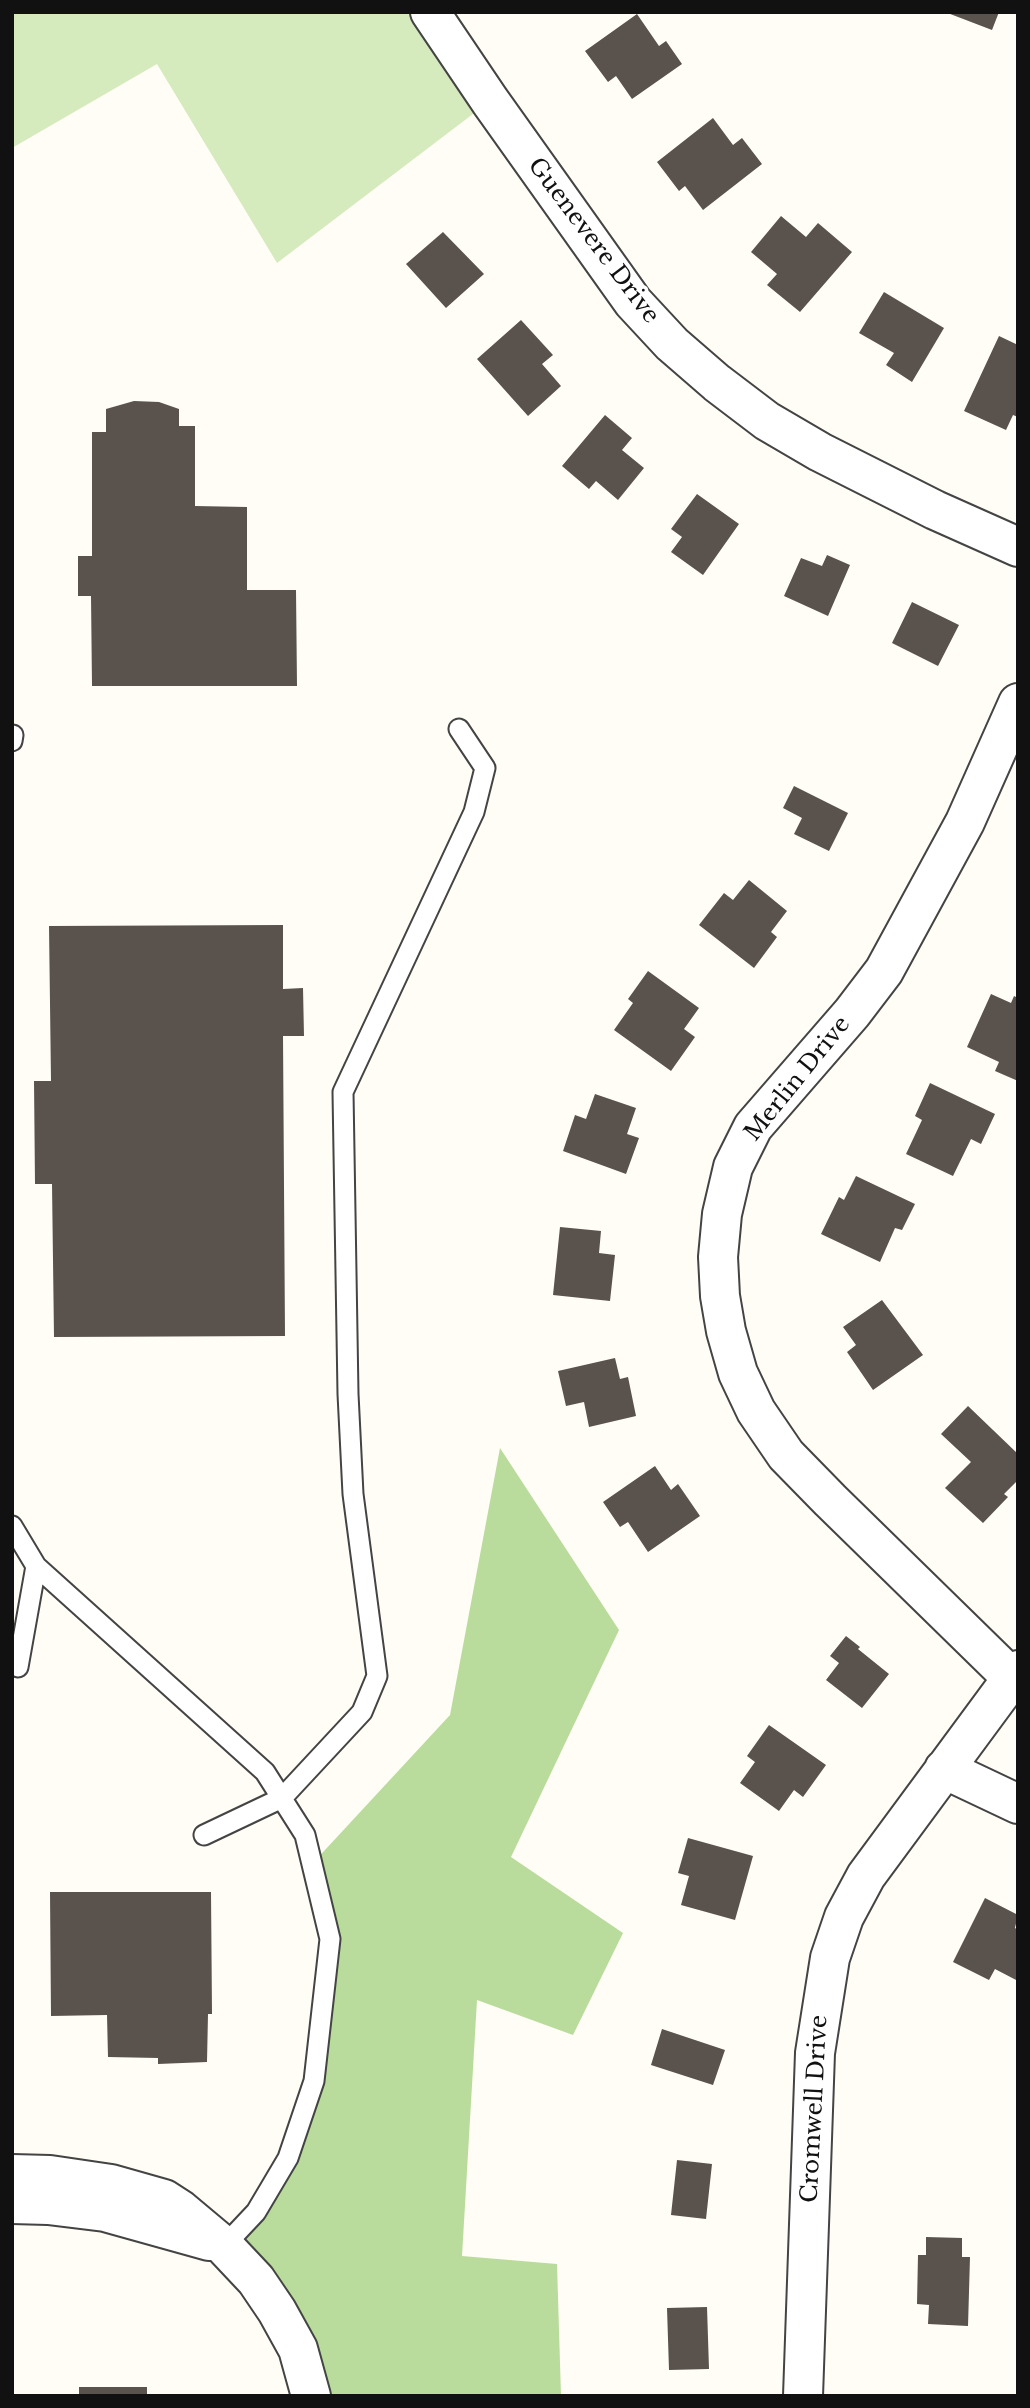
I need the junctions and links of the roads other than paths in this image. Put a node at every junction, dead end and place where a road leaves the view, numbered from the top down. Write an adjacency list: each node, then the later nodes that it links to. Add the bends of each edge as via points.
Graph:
1 (430, 12): 2 (street, Guenevere Drive, via 633,302 671,344 766,421 935,510)
2 (1018, 547)
3 (1018, 703): 8 (street, Merlin Drive, via 965,822 884,971 753,1127 733,1167 718,1257 720,1296 735,1363 756,1411 786,1455)
4 (459, 729): 10 (lane, via 485,768 474,812 343,1092 352,1482 377,1676 362,1712)
5 (12, 1525): 6 (lane)
6 (36, 1566): 7 (lane); 10 (lane, via 265,1772)
7 (18, 1667)
8 (1015, 1674): 9 (street, Cromwell Drive)
9 (944, 1769): 11 (street); 17 (street, Cromwell Drive, via 866,1876 844,1917 830,1958 815,2053)
10 (282, 1798): 12 (lane); 15 (lane, via 305,1835 330,1938 314,2081 288,2158 256,2212)
11 (1018, 1804)
12 (204, 1835)
13 (12, 2174): 15 (street, via 81,2178 151,2194 181,2210)
14 (12, 2204): 15 (street, via 105,2212)
15 (224, 2246): 16 (street, via 277,2311 298,2349)
16 (311, 2396)
17 (803, 2396)

